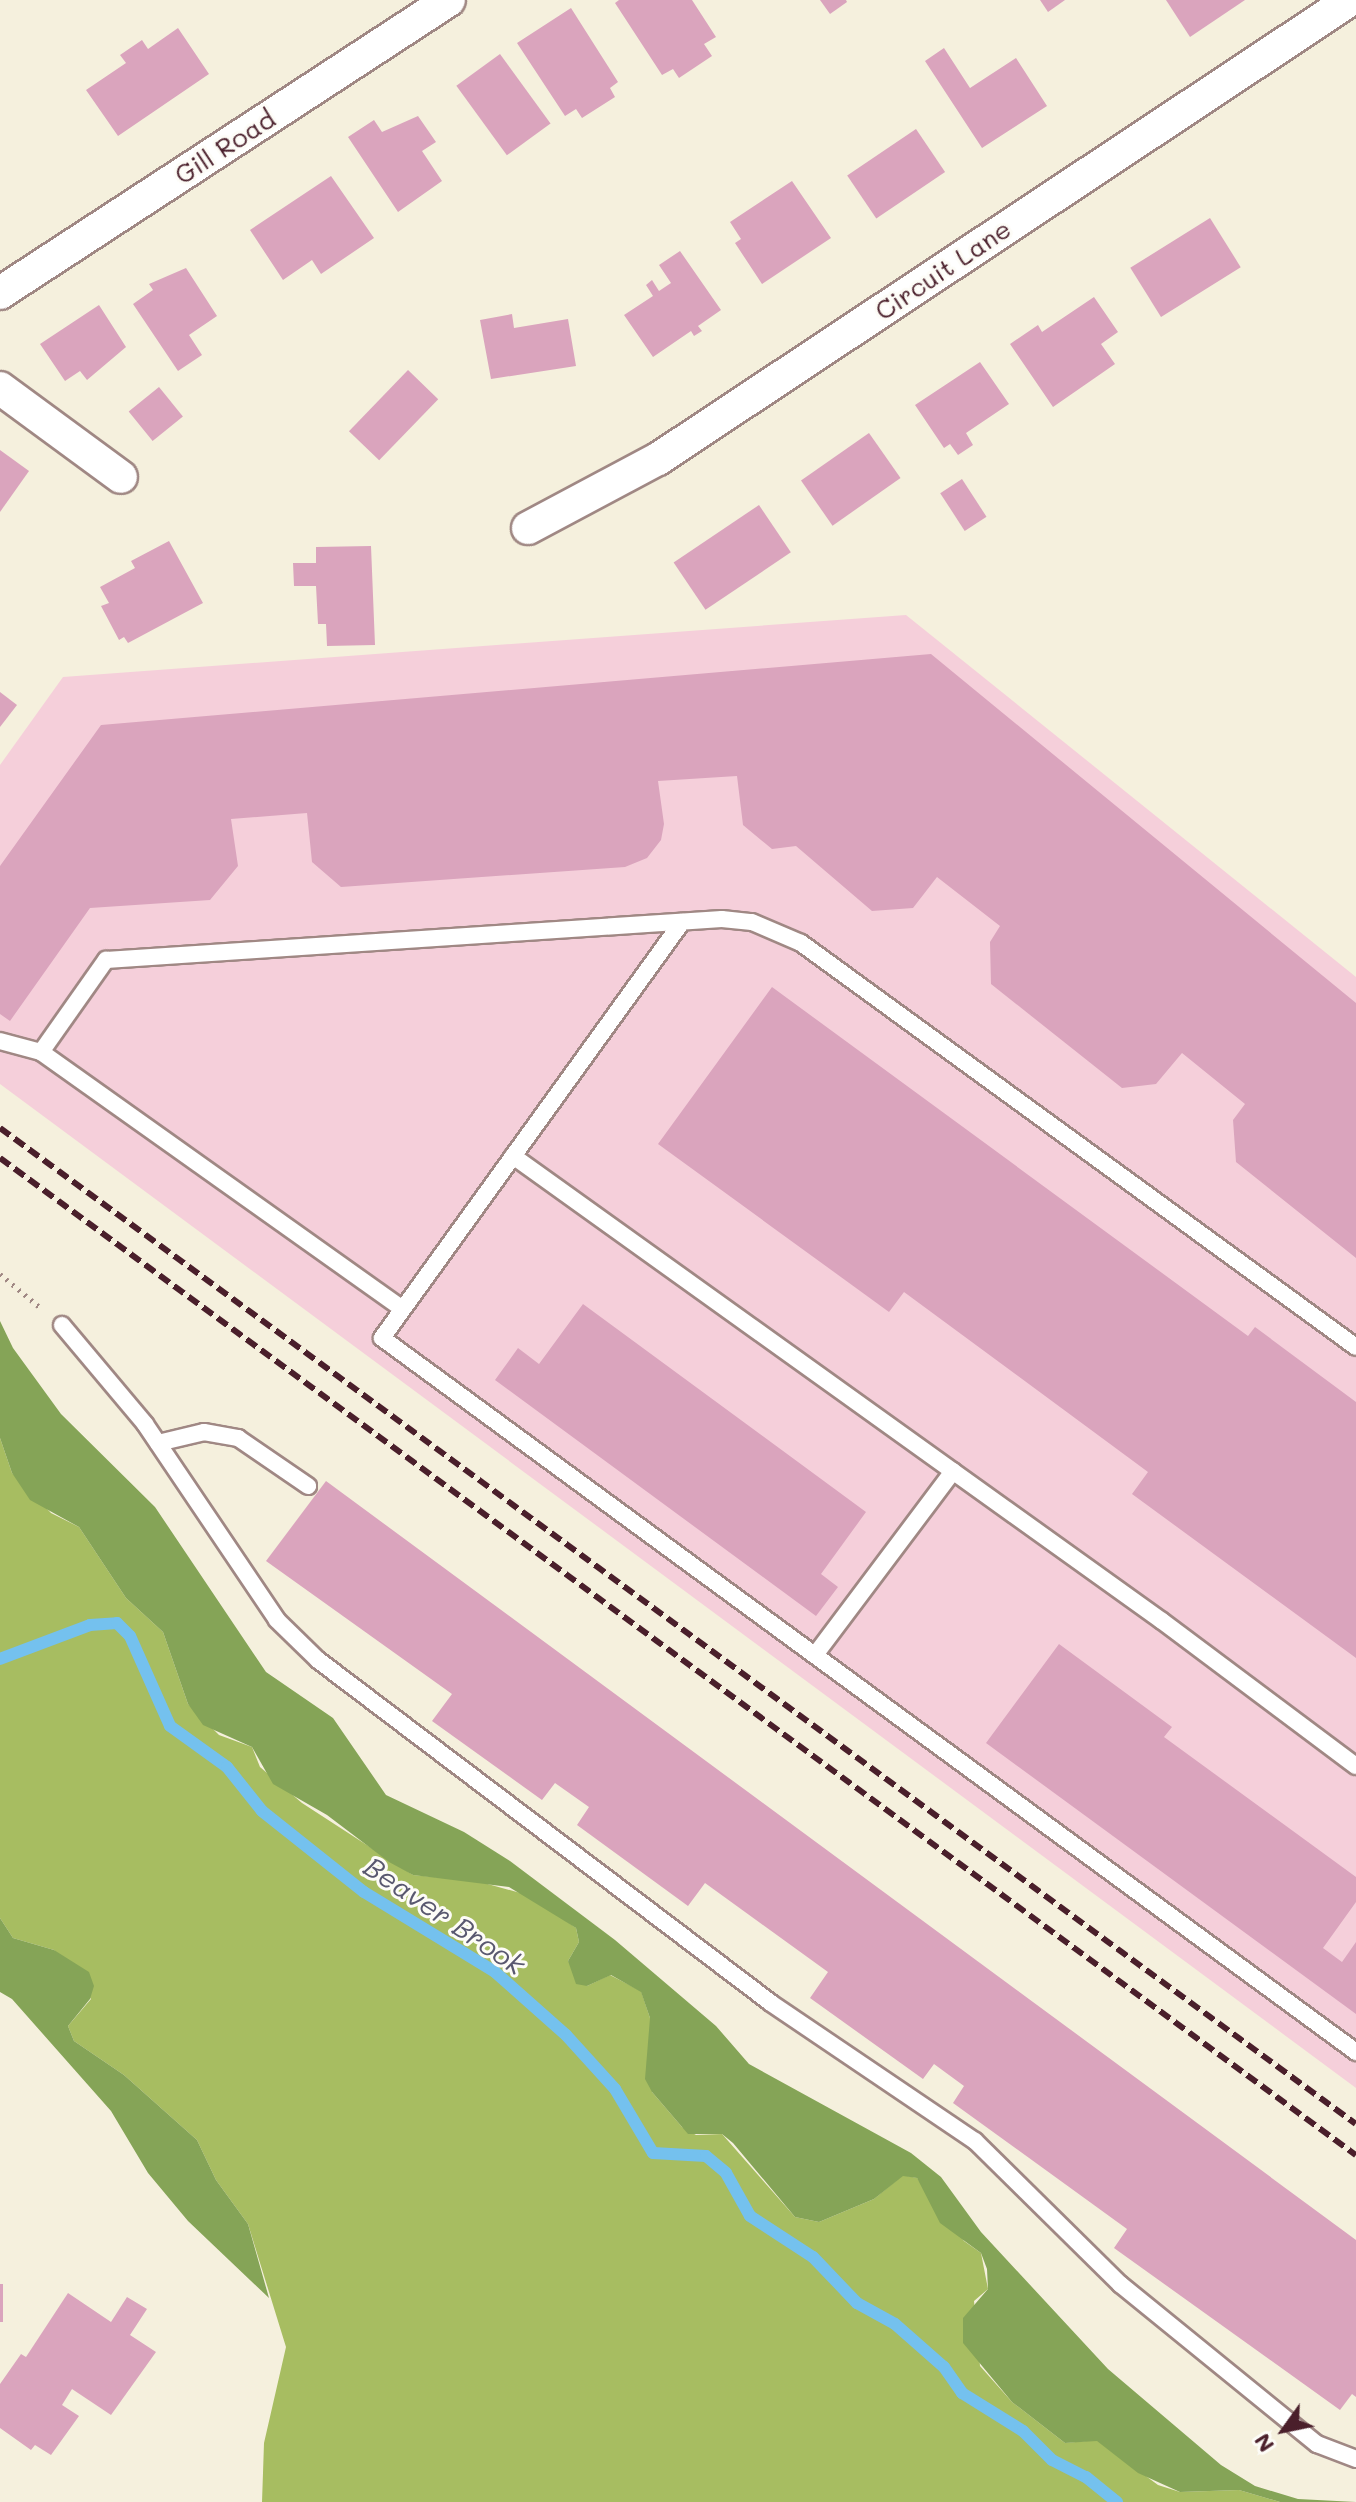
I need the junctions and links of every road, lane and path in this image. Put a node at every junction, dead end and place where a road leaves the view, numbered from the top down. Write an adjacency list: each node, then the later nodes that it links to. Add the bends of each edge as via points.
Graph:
1 (449, 0): 3 (street, Gill Road)
2 (1350, 0): 6 (street, Circuit Lane, via 658,459)
3 (0, 293)
4 (0, 388): 5 (street)
5 (121, 477)
6 (528, 528)
7 (682, 922): 9 (lane, via 106,960); 10 (lane); 14 (lane, via 752,922 801,943)
8 (0, 1041): 9 (lane)
9 (41, 1052): 12 (lane)
10 (513, 1156): 12 (lane); 16 (lane)
11 (0, 1274): 13 (path)
12 (402, 1309): 18 (lane, via 382,1338)
13 (62, 1325): 15 (lane)
14 (1356, 1347)
15 (158, 1443): 17 (lane, via 204,1432 238,1438); 21 (lane, via 260,1598 318,1660 771,2003 975,2141 1120,2284 1317,2444)
16 (953, 1471): 18 (lane); 19 (lane)
17 (308, 1486)
18 (815, 1655): 20 (lane)
19 (1356, 1766)
20 (1356, 2052)
21 (1356, 2459)

